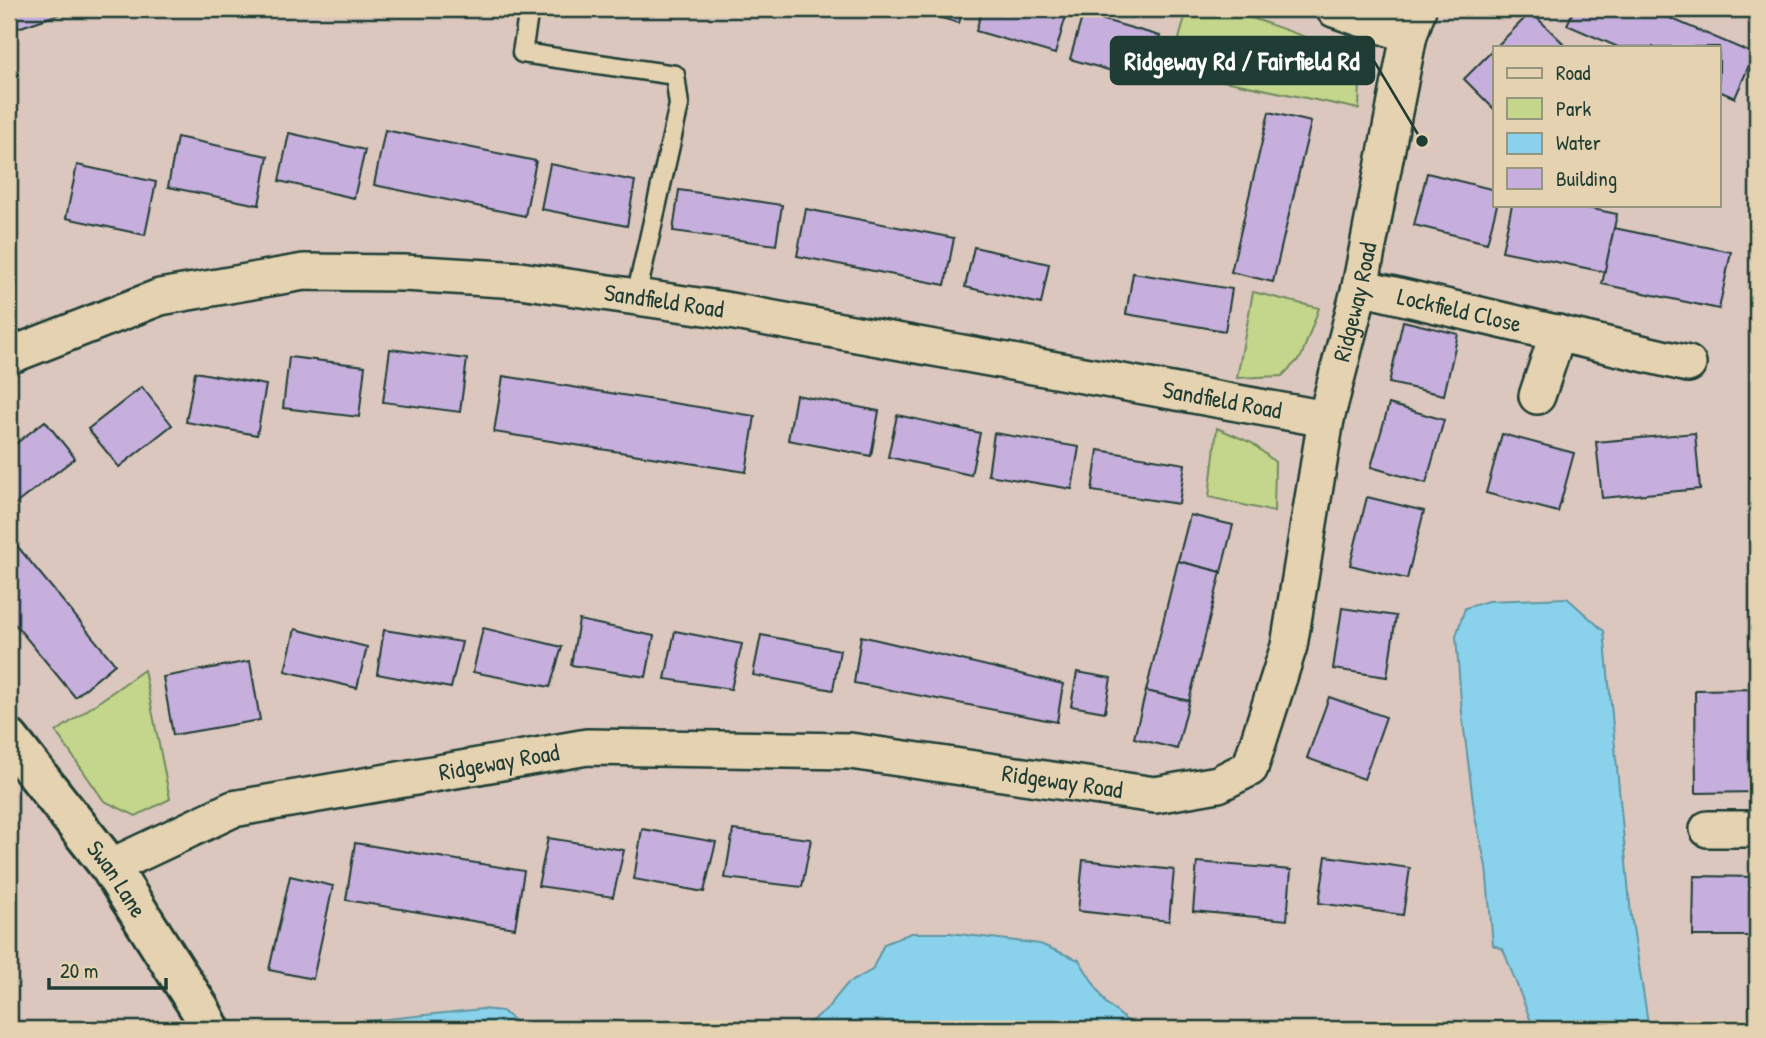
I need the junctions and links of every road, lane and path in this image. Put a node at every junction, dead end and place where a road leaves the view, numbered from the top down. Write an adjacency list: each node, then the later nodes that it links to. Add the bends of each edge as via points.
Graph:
1 (529, 9): 5 (lane, via 522,52 675,75 679,105)
2 (1334, 9): 3 (street)
3 (1414, 22): 4 (street, Ridgeway Road)
4 (1360, 287): 6 (street, Lockfield Close); 10 (street, Ridgeway Road)
5 (636, 297): 7 (street, Sandfield Road, via 520,280 404,272 303,272 160,297); 10 (street, Sandfield Road)
6 (1558, 332): 8 (street, Lockfield Close); 9 (street, Lockfield Close)
7 (9, 356)
8 (1688, 364)
9 (1537, 396)
10 (1325, 419): 14 (street, Ridgeway Road, via 1289,646 1250,768 1218,784 1155,795 850,751 587,747 233,809)
11 (9, 738): 14 (street, Swan Lane)
12 (1708, 829): 13 (street)
13 (1757, 829)
14 (110, 867): 15 (street, Swan Lane)
15 (210, 1029)

